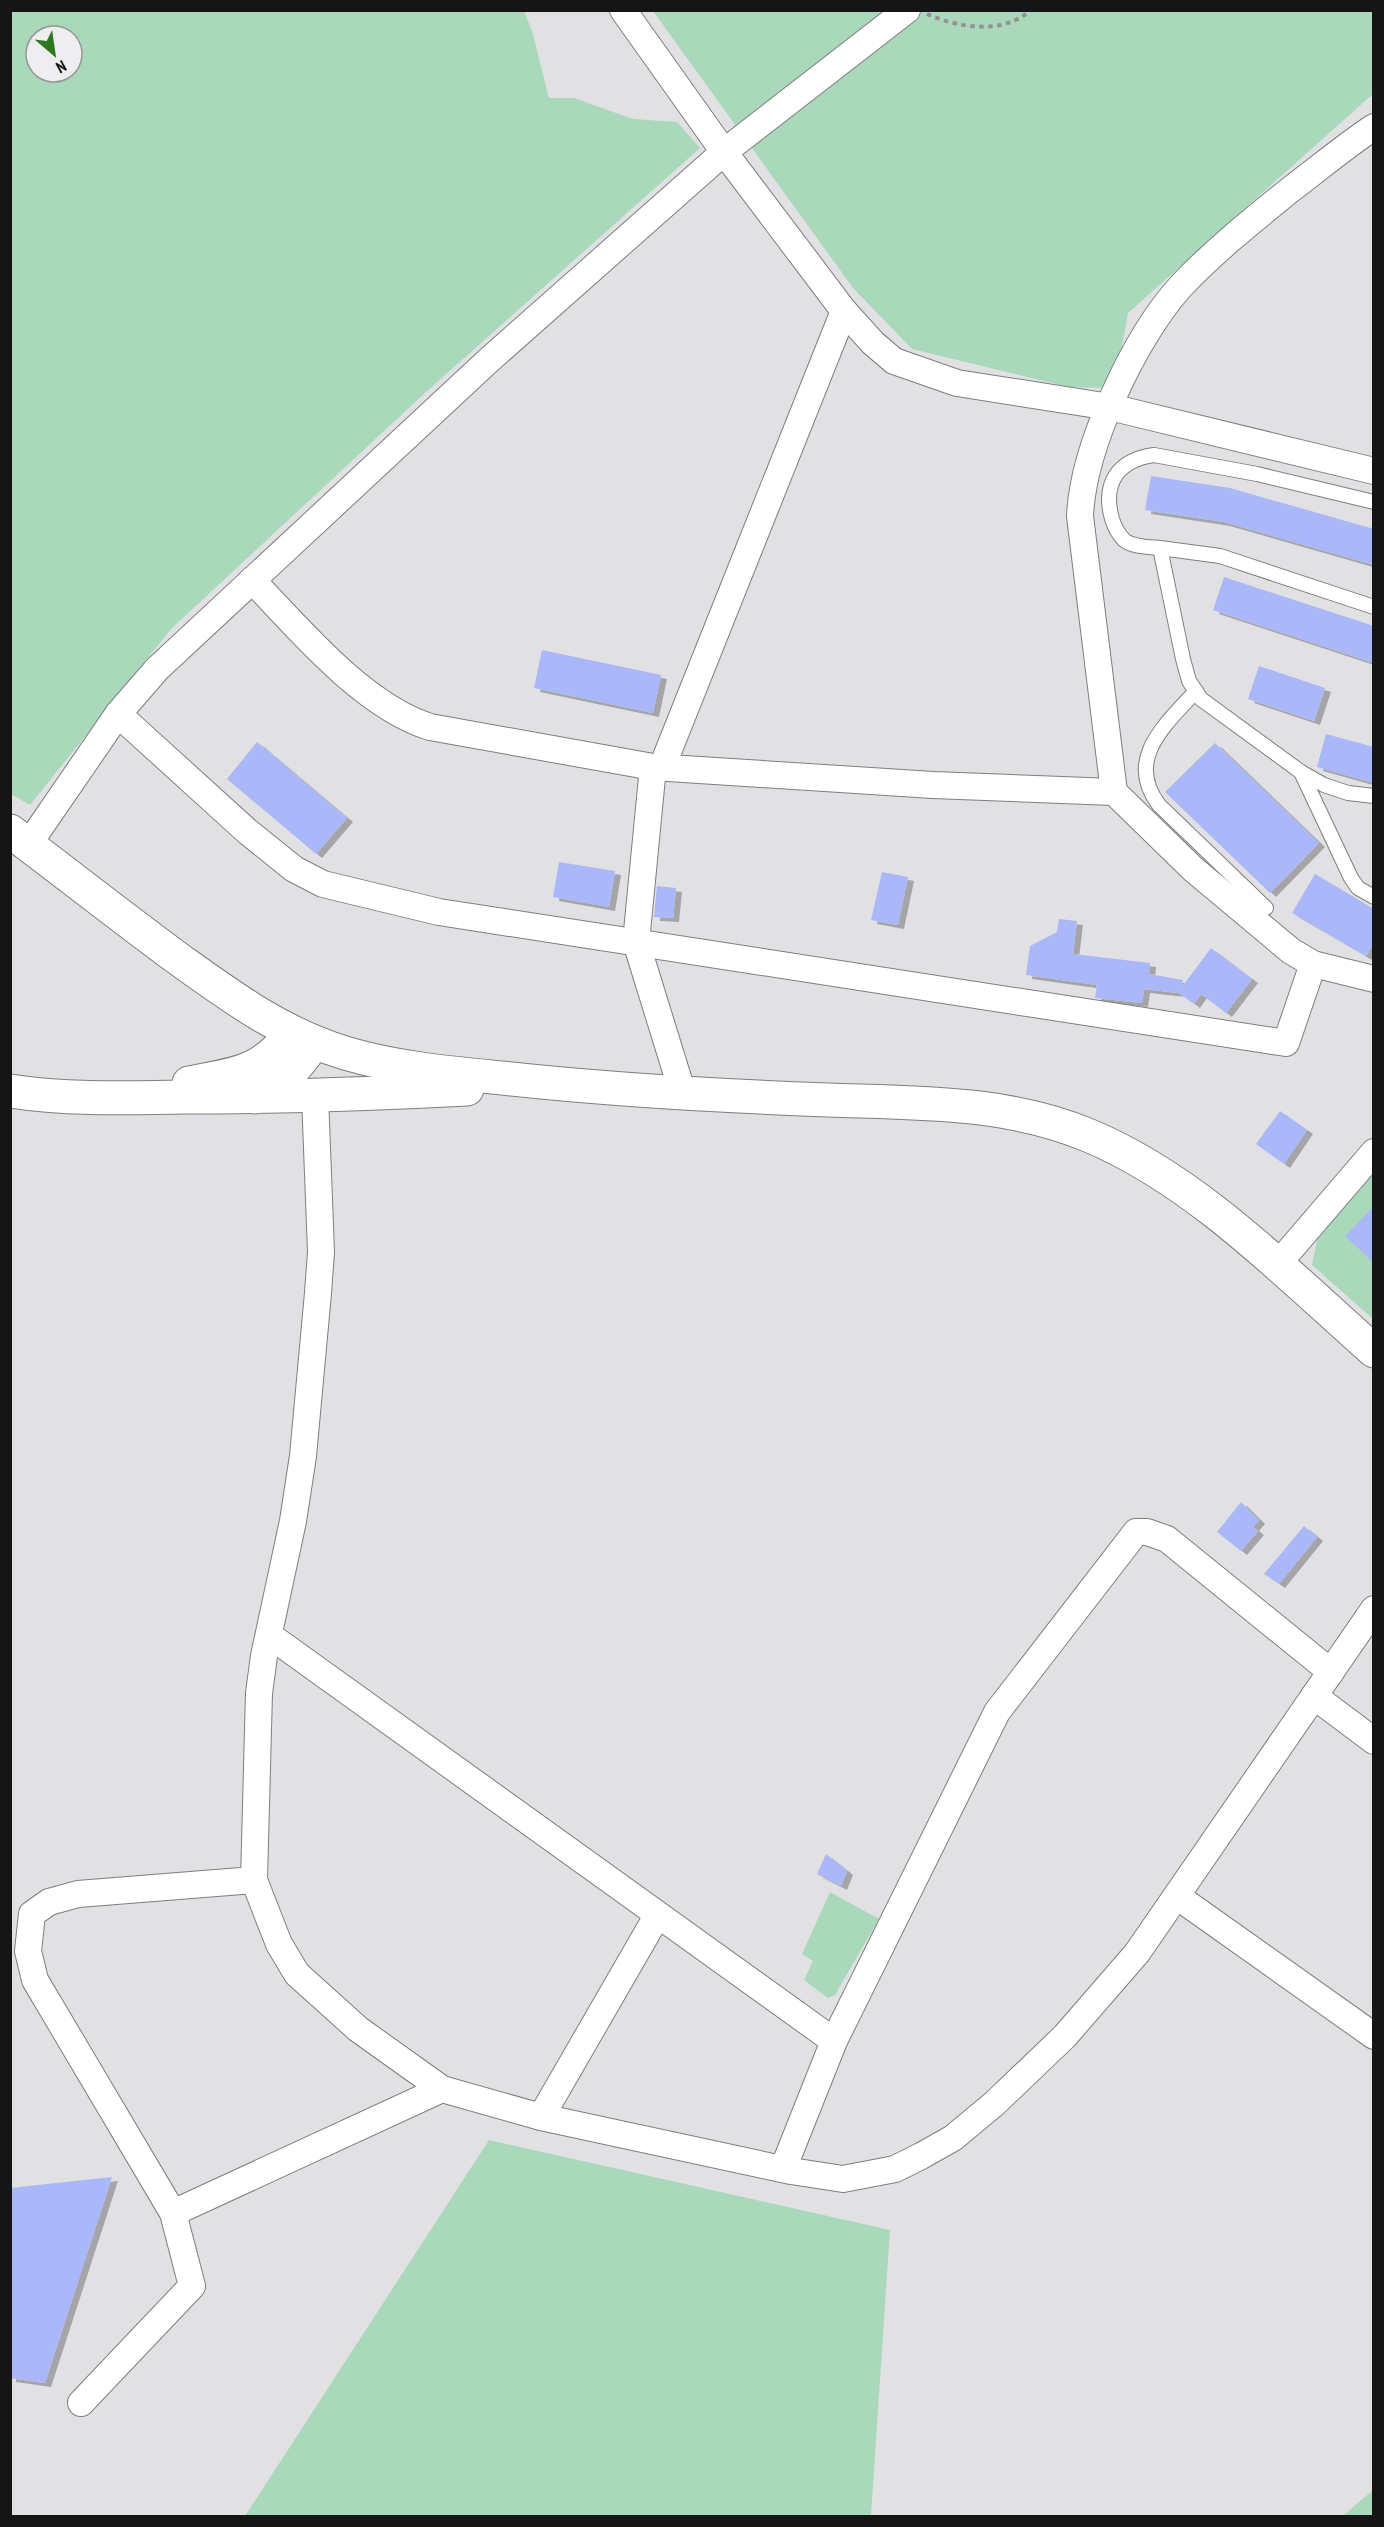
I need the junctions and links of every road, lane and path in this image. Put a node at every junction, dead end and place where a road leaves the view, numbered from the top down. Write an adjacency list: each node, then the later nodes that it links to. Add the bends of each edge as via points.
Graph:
1 (623, 10): 6 (street)
2 (907, 10): 6 (street)
3 (918, 10): 4 (path, via 959,24 997,27 1017,22)
4 (1031, 10)
5 (1374, 127): 8 (street, via 1262,213 1180,287 1157,318)
6 (724, 152): 7 (street); 12 (street, via 489,360)
7 (844, 311): 8 (street, via 894,361 921,372 957,382); 16 (street)
8 (1110, 406): 9 (street); 18 (street, via 1085,472 1080,516)
9 (1374, 471)
10 (1374, 502): 11 (lane, via 1257,474 1154,455 1137,458 1120,470 1110,484 1108,504 1124,540)
11 (1160, 548): 13 (lane, via 1220,556); 14 (lane, via 1183,659)
12 (252, 580): 15 (street, via 157,669); 16 (street, via 314,644 381,704 406,719 430,727)
13 (1374, 607)
14 (1196, 691): 17 (lane); 22 (lane, via 1155,736 1147,754 1149,788 1159,805)
15 (118, 714): 20 (street); 23 (street, via 248,832 294,869 323,884 439,912)
16 (657, 767): 18 (street); 23 (street)
17 (1301, 771): 19 (lane, via 1324,785); 21 (lane, via 1351,878 1358,888)
18 (1114, 792): 24 (street, via 1193,869 1291,951)
19 (1374, 796)
20 (20, 838): 26 (main road, via 215,985 268,1021)
21 (1374, 897)
22 (1266, 908)
23 (636, 942): 24 (street, via 1286,1043); 29 (street)
24 (1313, 964): 25 (street)
25 (1374, 979)
26 (303, 1038): 27 (main road, via 347,1054 395,1064); 31 (main road, via 239,1073); 32 (main road, via 297,1067 283,1081)
27 (559, 1085): 29 (main road); 30 (main road)
28 (10, 1091): 31 (main road, via 44,1096)
29 (683, 1094): 34 (main road, via 925,1103 990,1109 1045,1120 1090,1136 1147,1165 1193,1196)
30 (315, 1096): 32 (main road); 37 (street, via 321,1252 318,1293 303,1456)
31 (123, 1097): 32 (main road)
32 (255, 1097)
33 (1374, 1152): 34 (street)
34 (1277, 1265): 35 (main road)
35 (1374, 1351)
36 (1374, 1609): 38 (street)
37 (269, 1635): 41 (street, via 259,1693); 43 (street)
38 (1331, 1672): 39 (street); 45 (street, via 1167,1539 1136,1532 997,1712)
39 (1314, 1696): 40 (street); 42 (street)
40 (1374, 1741)
41 (254, 1880): 46 (street, via 279,1944 297,1974 358,2029); 49 (street, via 78,1894 49,1902 32,1914 28,1951 35,1980)
42 (1178, 1897): 44 (street); 48 (street, via 1137,1953 1065,2036 953,2138 895,2169 870,2175 843,2178)
43 (657, 1916): 45 (street); 47 (street)
44 (1374, 2036)
45 (834, 2041): 48 (street)
46 (442, 2089): 47 (street); 49 (street)
47 (541, 2117): 48 (street)
48 (783, 2169)
49 (173, 2213): 50 (street, via 192,2286)
50 (81, 2403)

